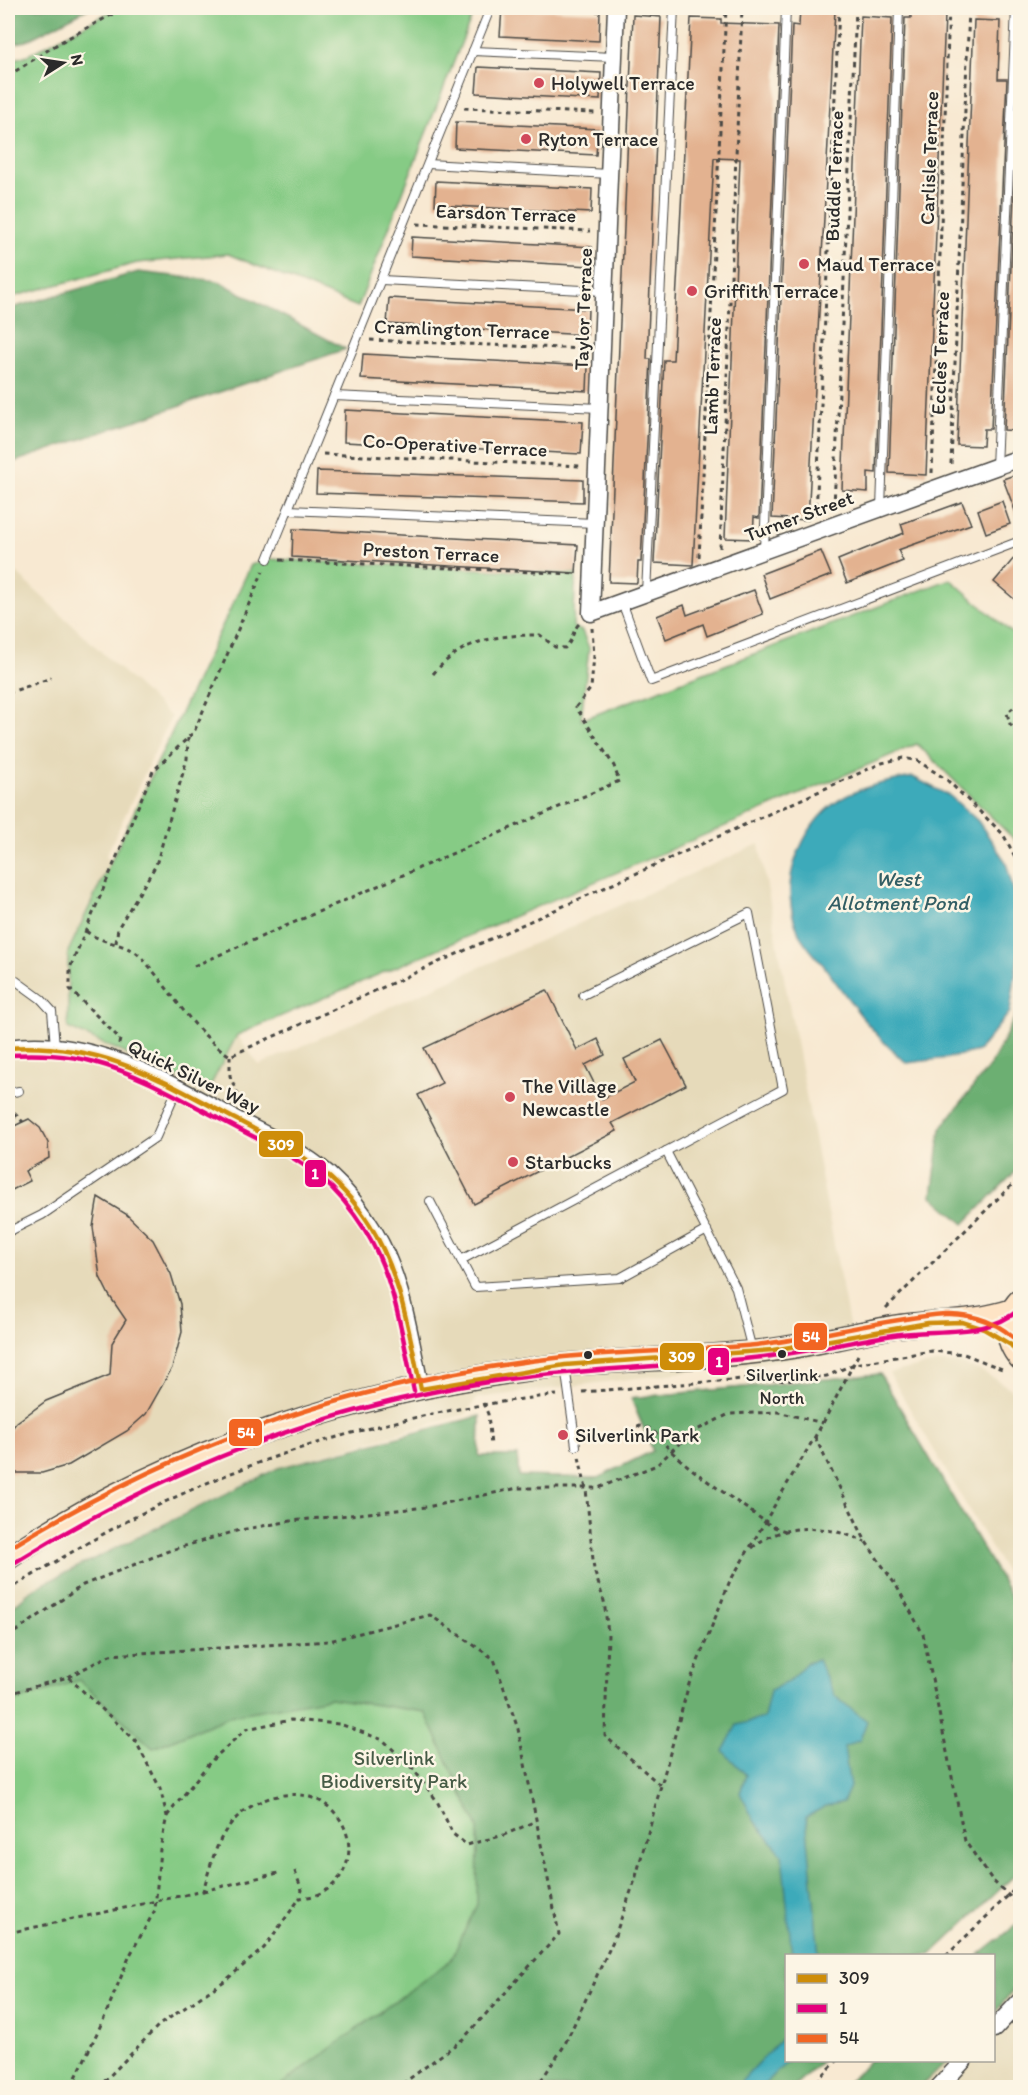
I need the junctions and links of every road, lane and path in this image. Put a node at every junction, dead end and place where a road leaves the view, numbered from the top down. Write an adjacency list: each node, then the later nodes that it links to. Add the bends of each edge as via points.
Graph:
1 (124, 8): 16 (path)
2 (616, 8): 15 (street, Taylor Terrace)
3 (674, 8): 46 (lane)
4 (726, 8): 44 (path)
5 (742, 8): 43 (path, Lamb Terrace)
6 (786, 8): 41 (lane)
7 (839, 8): 39 (path)
8 (856, 8): 38 (path, Buddle Terrace)
9 (899, 8): 35 (lane)
10 (949, 8): 34 (path, Carlisle Terrace)
11 (969, 8): 33 (path, Eccles Terrace)
12 (1016, 8): 32 (lane)
13 (490, 9): 14 (lane)
14 (473, 51): 15 (lane); 17 (lane)
15 (614, 57): 18 (street, Taylor Terrace)
16 (8, 76)
17 (451, 107): 18 (path); 19 (lane)
18 (612, 114): 20 (street, Taylor Terrace)
19 (428, 165): 20 (lane); 21 (lane)
20 (609, 174): 22 (street, Taylor Terrace)
21 (404, 224): 22 (path, Earsdon Terrace); 23 (lane)
22 (607, 232): 24 (street, Taylor Terrace)
23 (381, 280): 24 (lane); 25 (lane)
24 (604, 291): 26 (street, Taylor Terrace)
25 (357, 340): 26 (path, Cramlington Terrace); 27 (lane)
26 (602, 350): 28 (street, Taylor Terrace)
27 (334, 396): 28 (lane); 29 (lane)
28 (600, 408): 31 (street, Taylor Terrace)
29 (311, 453): 31 (path, Co-Operative Terrace); 36 (lane)
30 (1020, 458): 32 (street, Turner Street)
31 (597, 467): 37 (street, Taylor Terrace)
32 (996, 467): 33 (street, Turner Street)
33 (950, 484): 34 (street, Turner Street)
34 (931, 490): 35 (street, Turner Street)
35 (881, 508): 38 (street, Turner Street)
36 (288, 510): 37 (lane); 42 (lane)
37 (595, 523): 45 (street, Taylor Terrace)
38 (834, 525): 39 (street, Turner Street)
39 (815, 532): 41 (street, Turner Street)
40 (1020, 541): 47 (lane, via 651,681)
41 (764, 550): 43 (street, Turner Street)
42 (268, 559): 45 (path, Preston Terrace); 54 (path, via 194,732)
43 (719, 567): 44 (street, Turner Street)
44 (699, 574): 46 (street, Turner Street)
45 (593, 575): 48 (street, Taylor Terrace)
46 (646, 593): 47 (street, Turner Street)
47 (622, 602): 48 (street, Turner Street)
48 (591, 613): 49 (path, via 575,628 573,640 565,648 555,647 540,635 494,638 465,646); 58 (path, via 591,688 576,707 620,781)
49 (432, 674)
50 (51, 678): 51 (path)
51 (8, 693)
52 (1020, 702): 53 (path, via 1007,713)
53 (1020, 736)
54 (188, 737): 56 (path, via 153,771); 57 (path, via 187,759 156,865 118,928)
55 (1020, 866): 63 (path, via 1003,834 947,780 918,761 903,758 882,763)
56 (86, 931): 57 (path, via 94,938); 64 (path, via 70,968 70,989 120,1039)
57 (116, 944): 63 (path, via 139,956 181,1010)
58 (194, 966)
59 (8, 975): 61 (lane, via 52,1011)
60 (583, 995): 71 (lane, via 748,913 783,1089)
61 (55, 1046): 62 (street, Quick Silver Way); 64 (street, Quick Silver Way)
62 (8, 1048)
63 (230, 1056): 69 (path, via 230,1076 243,1108)
64 (114, 1060): 65 (street, Quick Silver Way)
65 (177, 1089): 69 (street, Quick Silver Way); 75 (lane, via 156,1137 42,1215)
66 (19, 1091): 67 (lane)
67 (8, 1092)
68 (8, 1107): 70 (path)
69 (239, 1121): 84 (street, Quick Silver Way, via 310,1160 360,1210 395,1276)
70 (23, 1122)
71 (666, 1151): 74 (lane); 76 (lane)
72 (1020, 1177): 77 (path)
73 (430, 1201): 76 (lane)
74 (707, 1230): 76 (lane, via 620,1278 475,1287); 80 (lane, via 736,1288)
75 (8, 1232)
76 (461, 1260)
77 (888, 1305)
78 (1017, 1305): 79 (street); 81 (street, via 1008,1327)
79 (962, 1322): 80 (street, via 893,1328); 81 (street, via 984,1329)
80 (753, 1353): 83 (street)
81 (1014, 1359): 82 (path, via 913,1352)
82 (854, 1364): 85 (path, via 827,1376 786,1381 756,1378); 87 (path)
83 (565, 1365): 84 (street); 85 (lane)
84 (420, 1389): 98 (street, via 301,1419 196,1458 90,1509)
85 (568, 1394): 86 (path); 91 (lane)
86 (483, 1403): 90 (path); 99 (path, via 424,1413 286,1452 219,1478 90,1541)
87 (823, 1423): 89 (path); 92 (path, via 777,1412 729,1414 689,1434)
88 (637, 1426): 92 (path, via 647,1426 656,1432)
89 (815, 1437): 94 (path); 96 (path)
90 (491, 1446)
91 (576, 1446): 93 (path)
92 (672, 1452): 93 (path, via 657,1466); 94 (path)
93 (586, 1489): 100 (path, via 518,1488 427,1507 240,1530 153,1557 83,1585); 103 (path, via 594,1570 604,1601 608,1633 605,1736)
94 (764, 1521): 95 (path); 97 (path)
95 (784, 1531): 96 (path, via 828,1530); 97 (path)
96 (866, 1542): 110 (path, via 923,1634 965,1840 993,1881)
97 (749, 1551): 103 (path, via 729,1583 689,1684)
98 (9, 1555)
99 (8, 1590)
100 (8, 1637)
101 (68, 1677): 102 (path); 104 (path, via 135,1740 160,1788); 105 (path, via 110,1655 329,1641 430,1616 494,1659 518,1729)
102 (8, 1694)
103 (660, 1785): 123 (path, via 635,1880 613,1941 564,2046)
104 (167, 1816): 105 (path, via 210,1762 246,1729 291,1720 340,1724 383,1740 414,1770 437,1801 453,1834 466,1845); 112 (path, via 160,1849)
105 (536, 1821): 122 (path, via 559,1934 463,2039)
106 (294, 1869): 111 (path, via 302,1890)
107 (278, 1872): 109 (path)
108 (1020, 1884): 110 (path)
109 (203, 1891): 111 (path, via 213,1857 234,1820 266,1798 299,1793 331,1807 343,1822 348,1841 348,1855 334,1883 321,1894); 112 (path)
110 (1008, 1895): 113 (path); 115 (path)
111 (300, 1898): 121 (path, via 264,1948 226,1980 159,2025)
112 (157, 1900): 114 (path); 120 (path)
113 (1020, 1905)
114 (8, 1933)
115 (948, 1954)
116 (1020, 2001): 117 (street)
117 (995, 2027)
118 (837, 2062): 124 (path)
119 (963, 2062): 125 (street)
120 (71, 2088)
121 (98, 2088)
122 (397, 2088)
123 (536, 2088)
124 (810, 2088)
125 (938, 2088)

